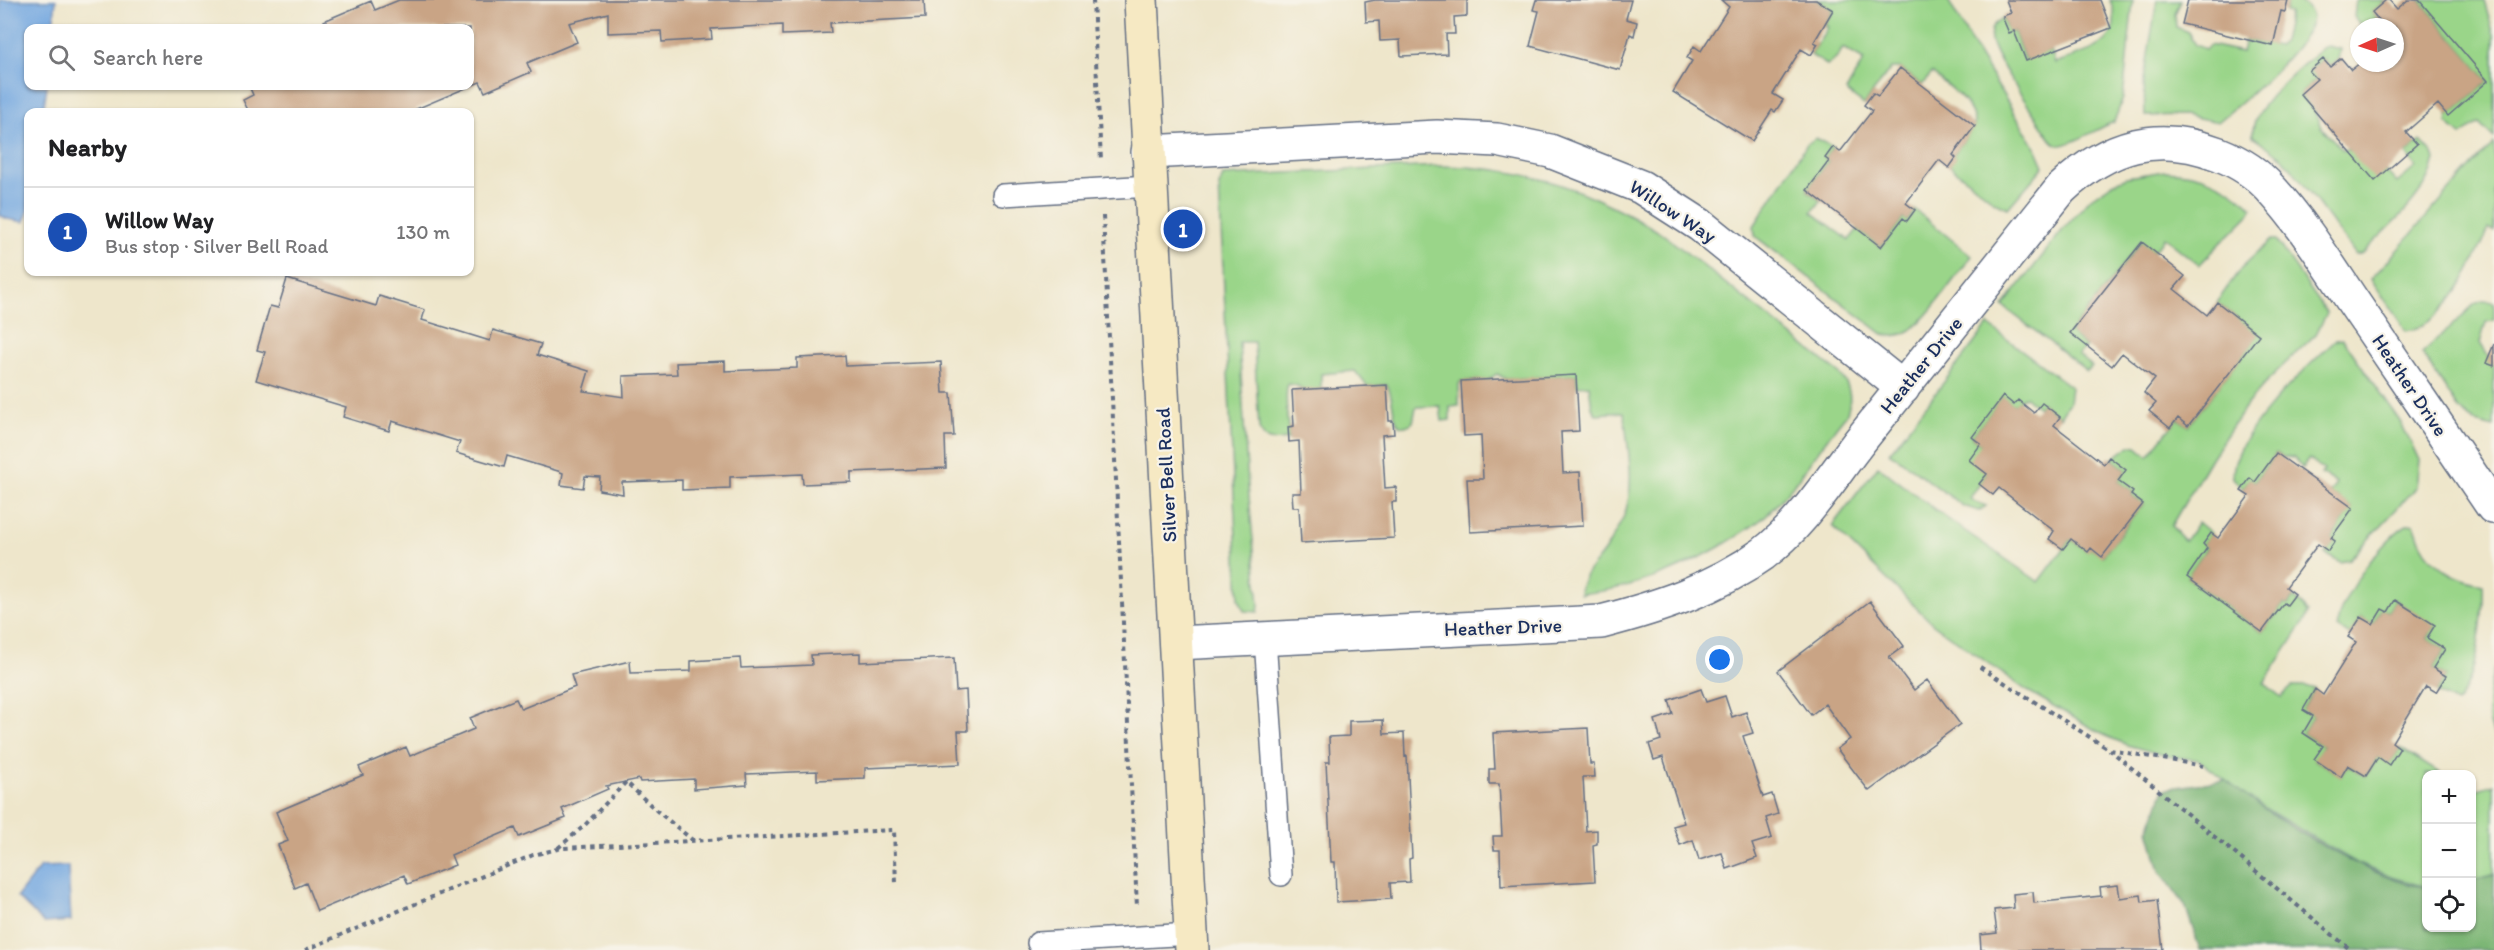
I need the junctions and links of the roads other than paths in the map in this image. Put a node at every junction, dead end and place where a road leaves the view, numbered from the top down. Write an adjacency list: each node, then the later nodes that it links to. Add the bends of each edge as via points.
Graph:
1 (1141, 0): 2 (street, Silver Bell Road)
2 (1148, 152): 3 (street, Silver Bell Road); 5 (street, Willow Way, via 1437,137 1497,140 1550,151 1641,187 1700,225)
3 (1150, 186): 4 (lane); 8 (street, Silver Bell Road)
4 (1003, 195)
5 (1903, 387): 6 (street, Heather Drive, via 2061,189 2080,172 2132,146 2166,141 2190,145 2231,159 2271,188); 7 (street, Heather Drive, via 1793,526 1765,552 1704,589 1601,622)
6 (2493, 507)
7 (1265, 639): 8 (street, Heather Drive); 9 (lane)
8 (1176, 643): 10 (street, Silver Bell Road)
9 (1281, 875)
10 (1192, 942): 11 (lane, via 1139,937)
11 (1038, 943)

